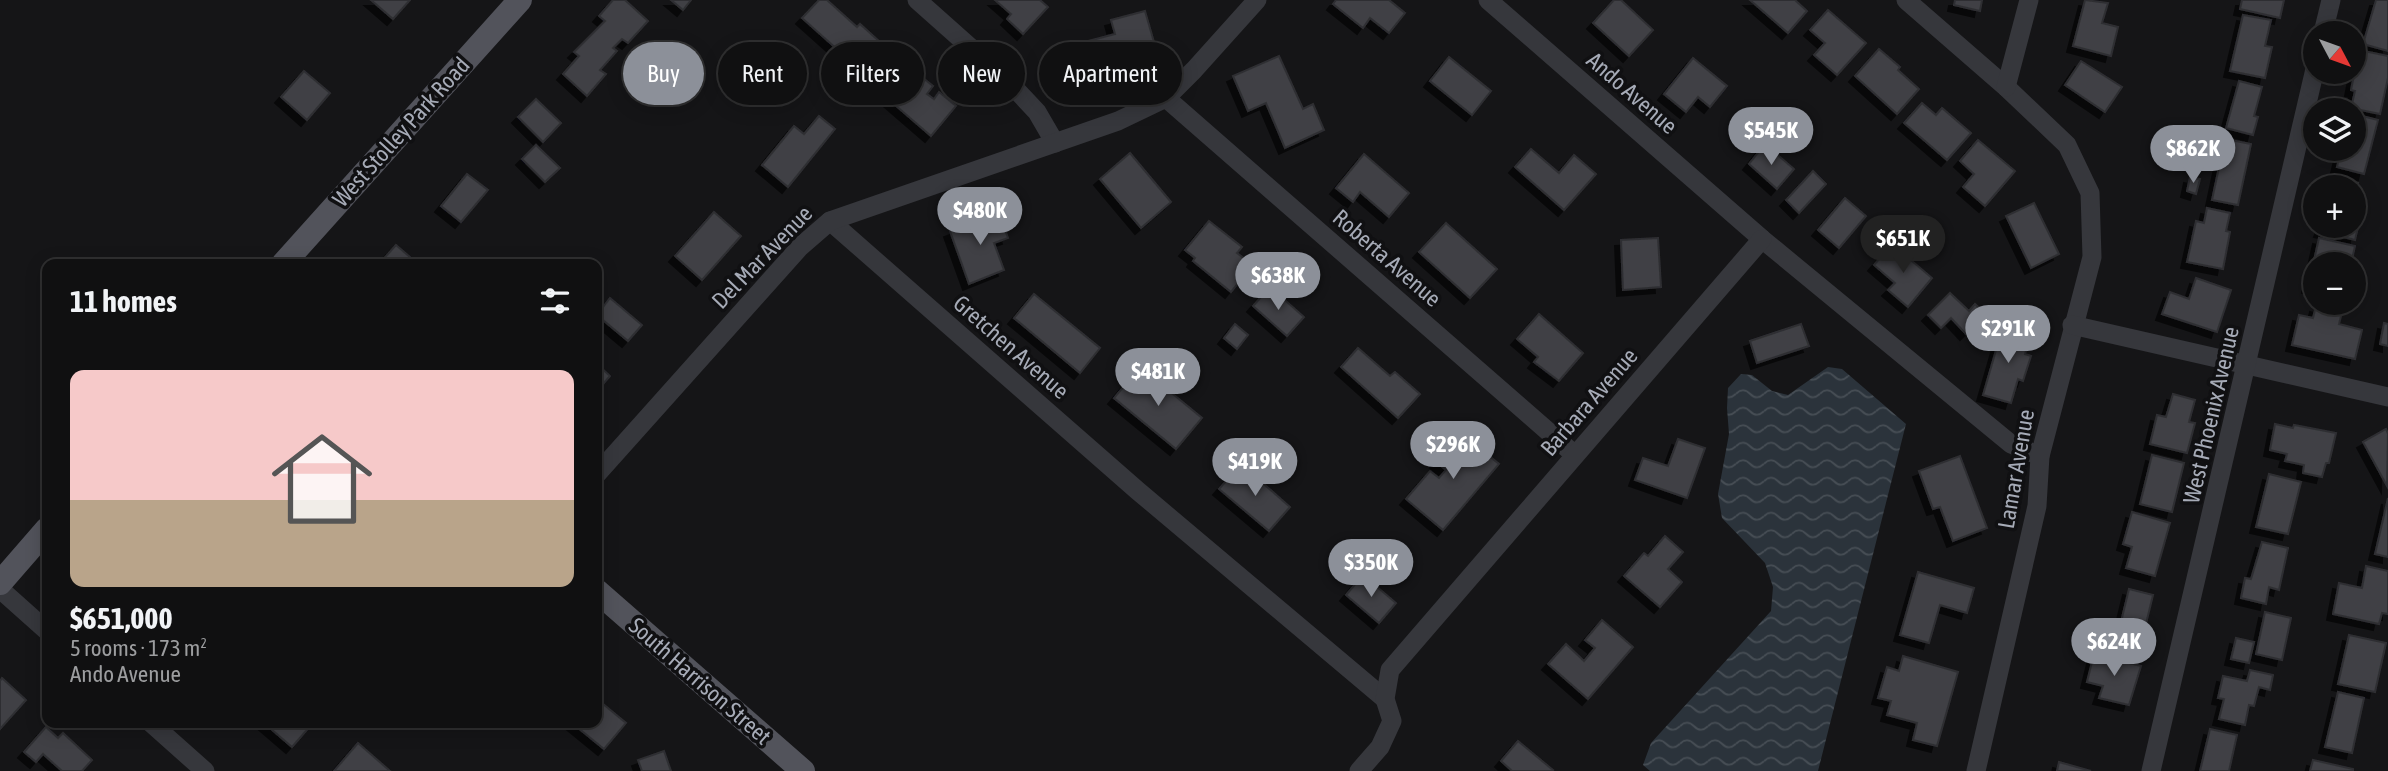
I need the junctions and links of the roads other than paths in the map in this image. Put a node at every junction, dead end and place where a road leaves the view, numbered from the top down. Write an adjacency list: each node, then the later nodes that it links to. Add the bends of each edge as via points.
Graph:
1 (520, 0): 17 (main road, West Stolley Park Road)
2 (917, 0): 14 (street, via 1007,80 1037,112)
3 (1257, 0): 9 (street, Del Mar Avenue)
4 (1488, 0): 16 (street, Ando Avenue)
5 (1906, 0): 11 (street, Lamar Avenue)
6 (2029, 0): 11 (street)
7 (2331, 0): 8 (street)
8 (2326, 21)
9 (1182, 82)
10 (2312, 84): 19 (street, West Phoenix Avenue)
11 (2006, 87): 18 (street, Lamar Avenue, via 2067,145 2090,193 2092,257)
12 (1151, 105): 14 (street, Del Mar Avenue)
13 (1174, 105): 21 (street, Roberta Avenue)
14 (1055, 143): 15 (street, Del Mar Avenue)
15 (830, 221): 23 (street, Del Mar Avenue, via 800,247); 29 (street, Gretchen Avenue, via 1138,491)
16 (1762, 239): 21 (street, Barbara Avenue); 22 (street, Ando Avenue, via 2011,444)
17 (287, 259)
18 (2072, 325): 19 (street); 22 (street, Lamar Avenue)
19 (2248, 365): 20 (street); 35 (street, West Phoenix Avenue)
20 (2388, 397)
21 (1575, 455): 29 (street, Barbara Avenue, via 1390,670)
22 (2040, 456): 34 (street, Lamar Avenue, via 2037,506)
23 (602, 468)
24 (42, 536): 25 (main road)
25 (0, 583)
26 (0, 589): 28 (street)
27 (602, 596): 32 (main road, South Harrison Street)
28 (42, 627)
29 (1385, 699): 33 (street, Barbara Avenue, via 1392,721 1380,747)
30 (157, 728): 31 (street)
31 (205, 771)
32 (803, 771)
33 (1359, 771)
34 (1976, 771)
35 (2151, 771)

